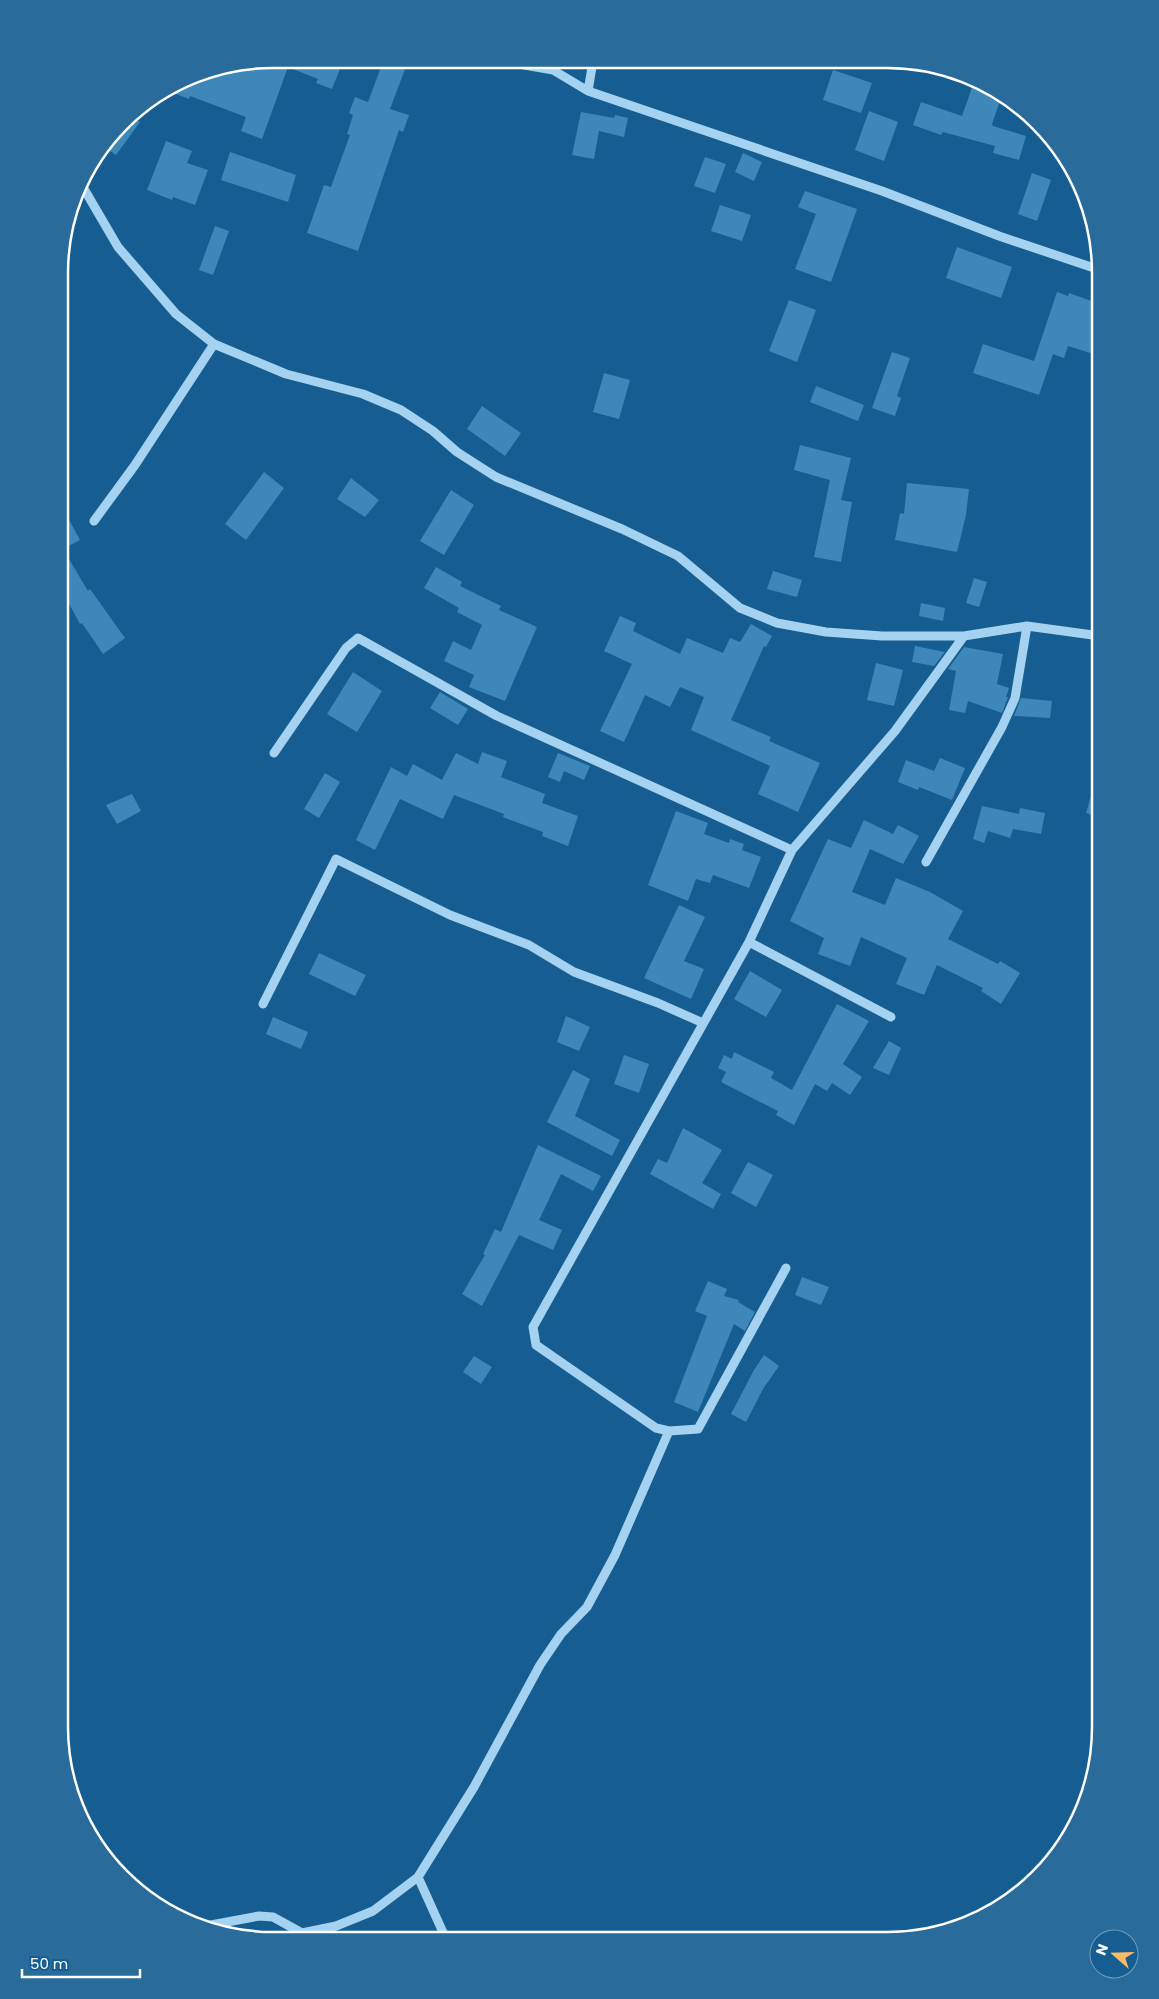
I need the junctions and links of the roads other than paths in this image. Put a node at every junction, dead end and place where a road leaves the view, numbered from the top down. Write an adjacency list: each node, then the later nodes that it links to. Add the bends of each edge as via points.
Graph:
1 (541, 68): 3 (street, via 553,70)
2 (592, 68): 3 (street)
3 (588, 91): 5 (street, via 827,171)
4 (85, 190): 6 (street, via 118,247 176,314)
5 (1092, 267)
6 (214, 344): 7 (street, via 135,465); 10 (street, via 286,374 363,394 402,410 479,467 678,556 740,608 777,623 826,632 882,636)
7 (94, 521)
8 (1027, 626): 9 (street); 10 (street); 13 (street, via 1012,705)
9 (1092, 635)
10 (964, 636): 12 (street, via 895,731)
11 (274, 753): 12 (street, via 346,648 358,638 497,716)
12 (792, 850): 14 (street)
13 (926, 862)
14 (749, 942): 16 (street); 17 (street)
15 (263, 1004): 17 (street, via 336,859 450,915 528,945 574,972 658,1002)
16 (891, 1017)
17 (703, 1023): 19 (street, via 534,1327 536,1345 553,1359 656,1428)
18 (786, 1268): 19 (street, via 706,1419 698,1429)
19 (669, 1431): 20 (street, via 615,1555 587,1607 540,1665 474,1787)
20 (418, 1877): 23 (street, via 374,1911 336,1926); 24 (street)
21 (214, 1924): 22 (street, via 259,1916 273,1917)
22 (300, 1932)
23 (307, 1932)
24 (443, 1932)

